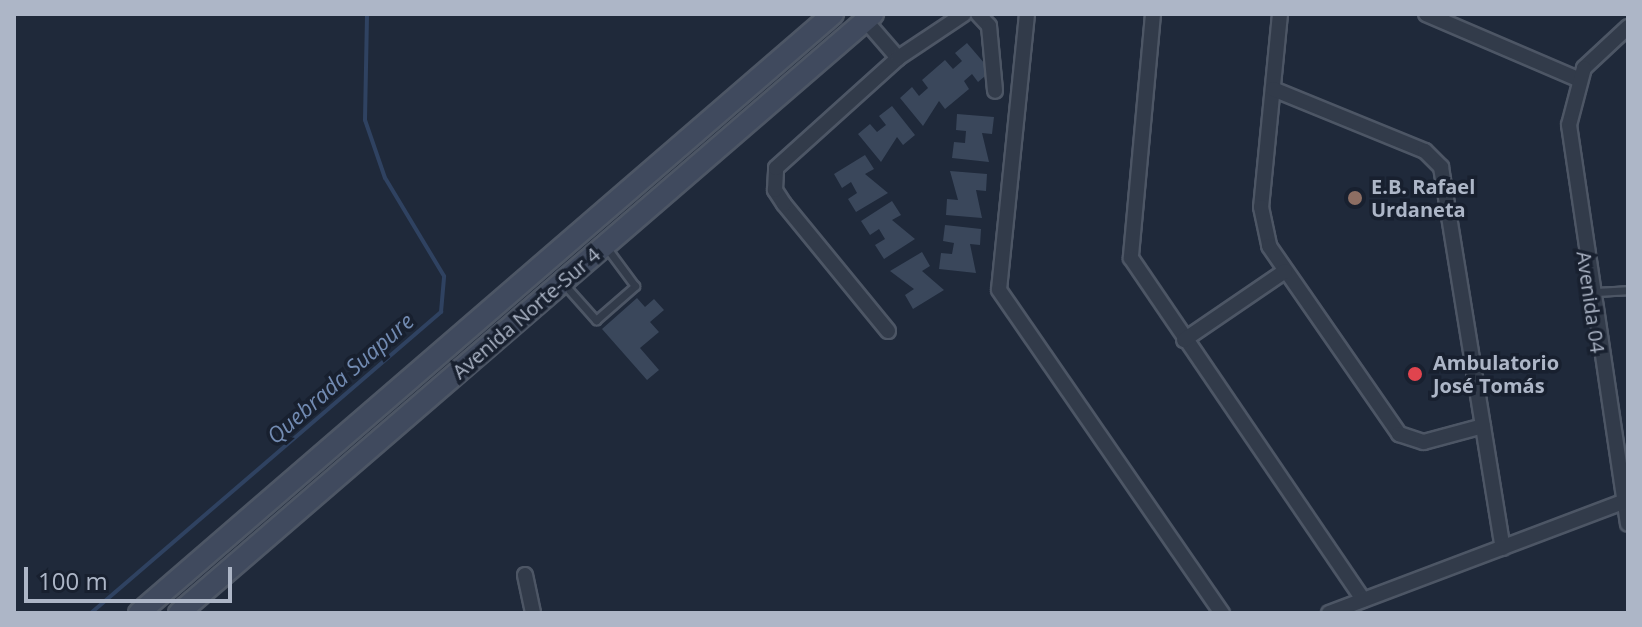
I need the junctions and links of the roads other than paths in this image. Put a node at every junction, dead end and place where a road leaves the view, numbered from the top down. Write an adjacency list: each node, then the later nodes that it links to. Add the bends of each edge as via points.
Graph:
1 (833, 14): 28 (main road, Avenida Norte-Sur 4)
2 (964, 14): 10 (street)
3 (978, 14): 13 (street, via 989,26)
4 (1027, 14): 31 (street, via 999,290)
5 (1153, 14): 20 (street, via 1129,249)
6 (1280, 14): 12 (street)
7 (1426, 14): 11 (street)
8 (869, 17): 10 (street); 14 (main road, Avenida Norte-Sur 4)
9 (1628, 27): 11 (street)
10 (898, 58): 19 (street, via 776,168 774,183)
11 (1578, 79): 18 (street, Avenida 04, via 1569,146)
12 (1273, 89): 15 (street, via 1261,220); 21 (street, via 1425,151 1441,167)
13 (995, 91)
14 (604, 245): 16 (main road, Avenida Norte-Sur 4); 16 (lane, via 635,286 596,320)
15 (1285, 271): 20 (street); 21 (street, via 1399,434 1424,442)
16 (562, 282): 29 (main road, Avenida Norte-Sur 4)
17 (1628, 290): 18 (lane)
18 (1590, 293): 22 (street, Avenida 04)
19 (888, 331)
20 (1184, 340): 26 (street)
21 (1483, 426): 24 (street)
22 (1622, 502): 23 (street, Avenida 04); 24 (street)
23 (1627, 520)
24 (1503, 548): 26 (street)
25 (525, 575): 30 (street)
26 (1363, 600): 27 (street)
27 (1346, 610): 32 (street)
28 (139, 613)
29 (179, 613)
30 (533, 613)
31 (1222, 613)
32 (1329, 613)

